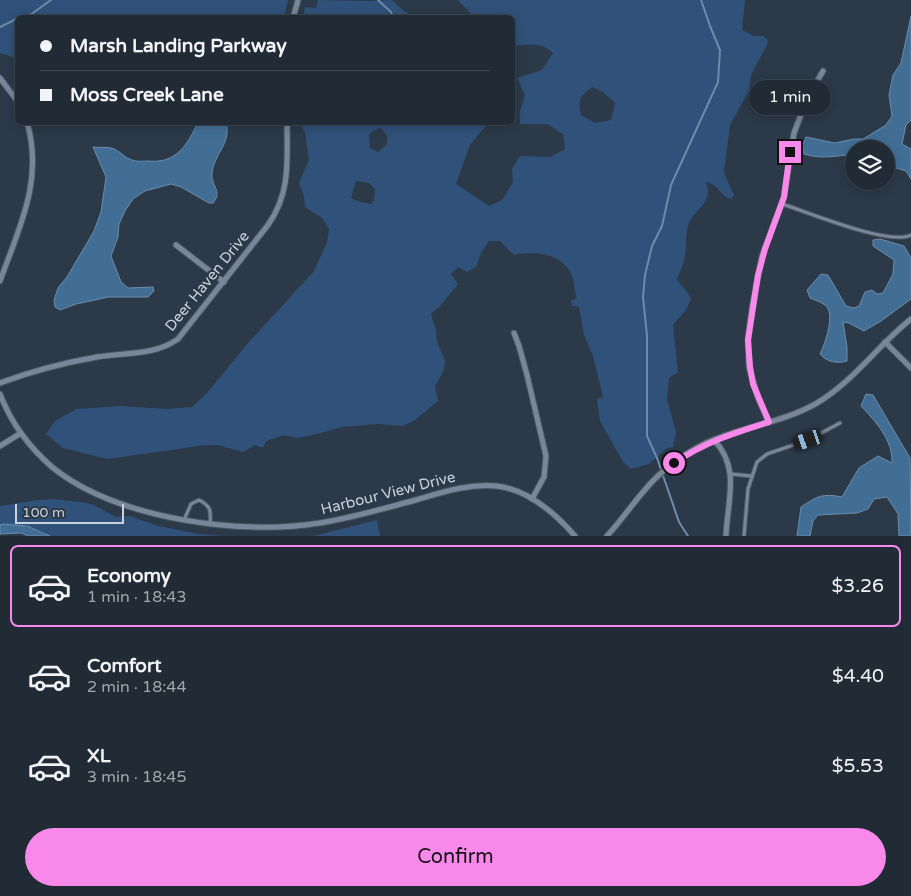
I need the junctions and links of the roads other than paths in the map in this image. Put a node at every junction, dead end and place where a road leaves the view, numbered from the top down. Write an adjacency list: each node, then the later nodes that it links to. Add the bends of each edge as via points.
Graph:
1 (298, 0): 2 (street)
2 (295, 15)
3 (823, 71): 8 (street, via 807,99 794,133)
4 (0, 78): 5 (street)
5 (15, 98)
6 (28, 125): 11 (street, via 33,153 32,183)
7 (287, 125): 12 (street, Deer Haven Drive, via 286,185 279,206)
8 (782, 204): 9 (lane, via 831,222 884,235 902,238); 19 (street, via 758,275 748,340 753,384)
9 (911, 235)
10 (176, 245): 12 (street)
11 (0, 281)
12 (224, 282): 17 (street, Deer Haven Drive, via 185,332 162,349 70,361)
13 (911, 319): 15 (street)
14 (514, 333): 26 (street, via 546,456 544,477)
15 (885, 342): 16 (street); 19 (street, via 835,391 798,413)
16 (911, 368)
17 (0, 383)
18 (0, 394): 21 (street, Harbour View Drive)
19 (769, 422): 22 (street)
20 (840, 423): 25 (lane, via 808,440 767,454 757,462)
21 (21, 433): 23 (street); 27 (street, Harbour View Drive, via 52,467 80,485 148,512)
22 (714, 440): 24 (street, via 726,456); 30 (street, via 667,468)
23 (0, 446)
24 (731, 474): 25 (lane); 31 (street)
25 (751, 476): 32 (lane)
26 (532, 499): 28 (street, Harbour View Drive, via 498,486 467,487 319,524 261,528); 29 (street, Harbour View Drive, via 550,511)
27 (184, 520): 28 (street, Harbour View Drive); 28 (lane, via 191,504 199,500 209,506)
28 (210, 524)
29 (575, 536)
30 (607, 536)
31 (726, 536)
32 (744, 536)

